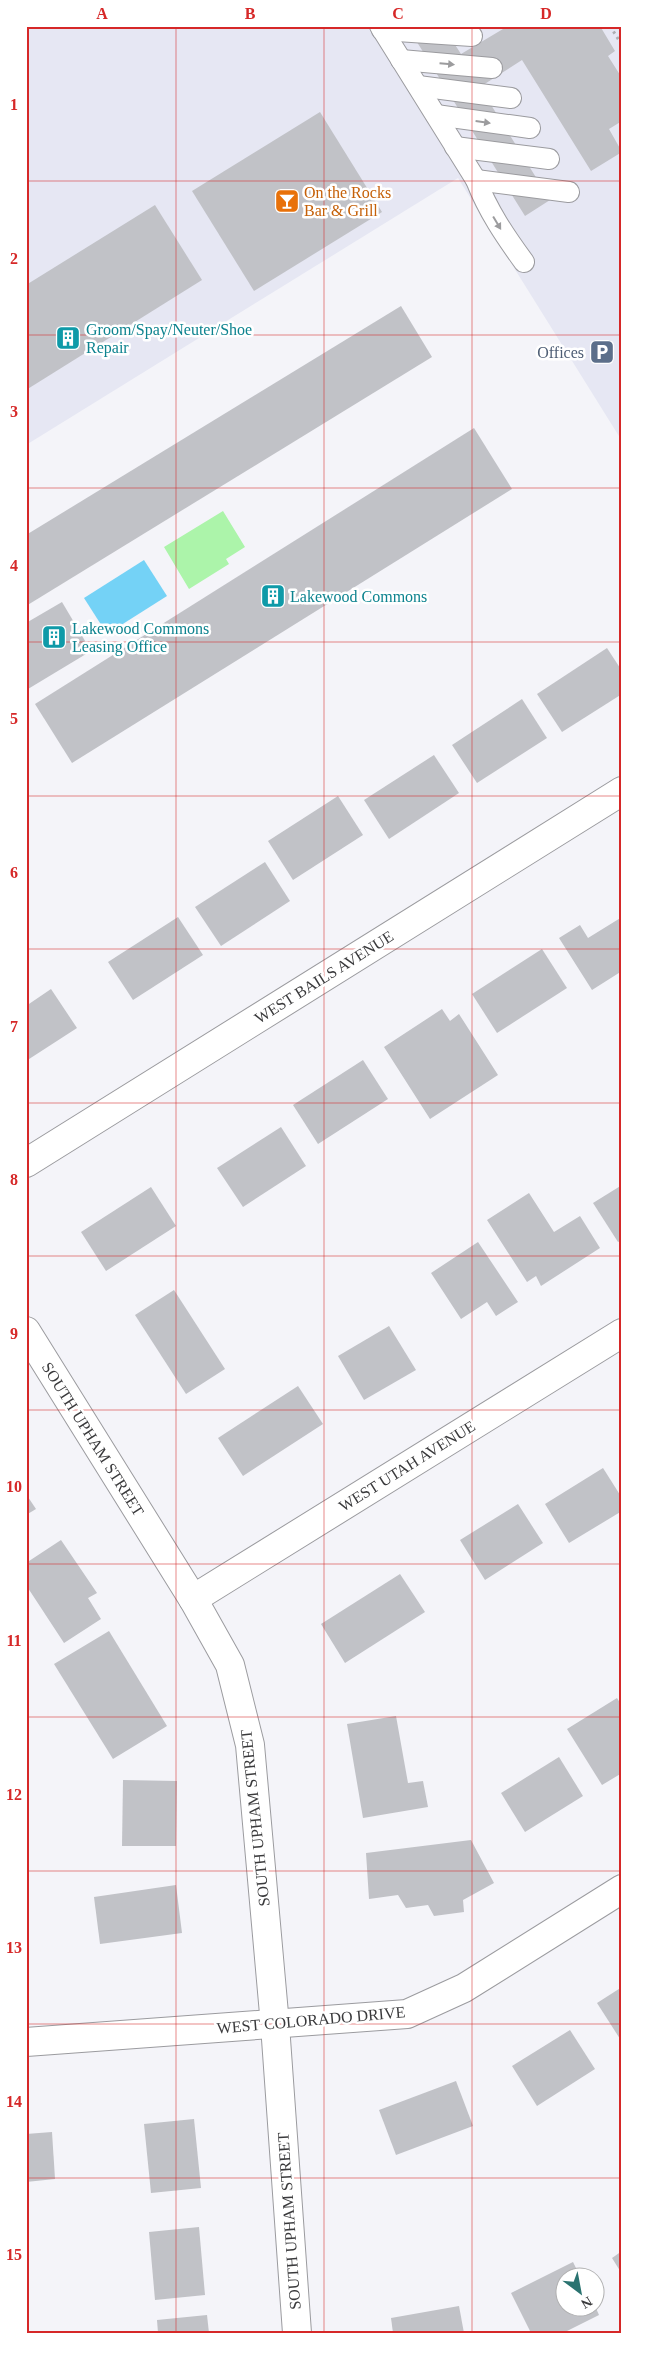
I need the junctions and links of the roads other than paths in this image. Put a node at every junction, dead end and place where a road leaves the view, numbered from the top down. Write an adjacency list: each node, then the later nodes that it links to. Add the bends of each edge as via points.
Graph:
1 (381, 28): 2 (lane); 3 (lane)
2 (472, 36)
3 (401, 60): 4 (lane, one-way to 4); 5 (lane)
4 (492, 68)
5 (418, 86): 6 (lane); 7 (lane)
6 (511, 98)
7 (436, 115): 8 (lane, one-way to 8); 9 (lane)
8 (530, 128)
9 (455, 147): 10 (lane); 11 (lane)
10 (550, 159)
11 (476, 180): 12 (lane); 13 (lane, one-way to 13, via 487,207)
12 (570, 192)
13 (524, 262)
14 (622, 791): 15 (street, WEST BAILS AVENUE)
15 (26, 1163)
16 (26, 1331): 18 (street, SOUTH UPHAM STREET)
17 (622, 1333): 18 (street, WEST UTAH AVENUE)
18 (193, 1599): 20 (street, SOUTH UPHAM STREET, via 230,1665 250,1746)
19 (622, 1889): 20 (street, WEST COLORADO DRIVE, via 464,1988 406,2014)
20 (275, 2025): 21 (street, WEST COLORADO DRIVE); 22 (street, SOUTH UPHAM STREET)
21 (26, 2042)
22 (297, 2333)

